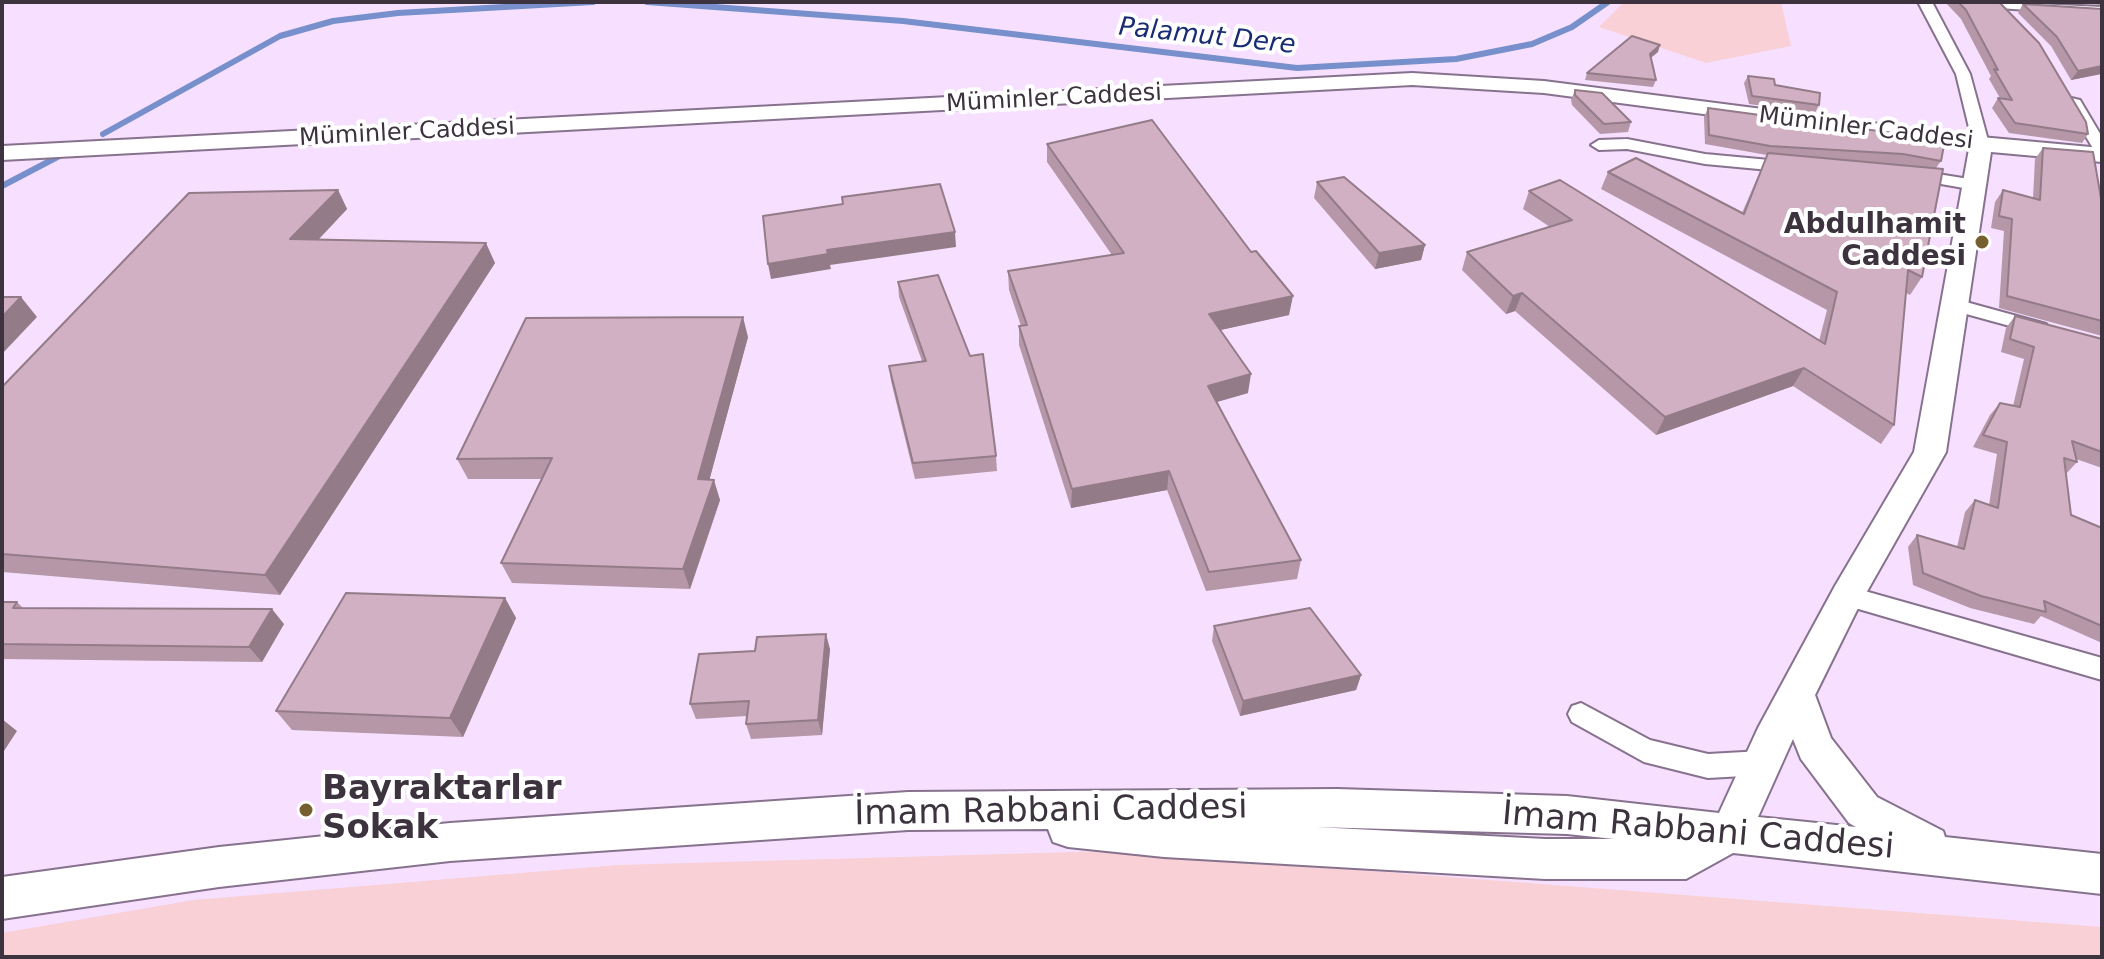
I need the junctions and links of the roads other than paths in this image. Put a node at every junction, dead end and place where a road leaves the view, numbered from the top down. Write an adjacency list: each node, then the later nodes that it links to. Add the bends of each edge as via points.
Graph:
1 (1925, 2): 6 (street, via 1963,74)
2 (1996, 3): 3 (street); 4 (street)
3 (2102, 11)
4 (2020, 26)
5 (2064, 87): 9 (street)
6 (1981, 144): 8 (main road, Müminler Caddesi, via 1544,87 1412,79); 9 (main road, Müminler Caddesi); 12 (main road)
7 (1599, 145): 10 (street, via 1627,144 1705,159)
8 (2, 153)
9 (2102, 153)
10 (1812, 168)
11 (1897, 172): 12 (street)
12 (1975, 185): 13 (main road)
13 (1955, 305): 14 (street); 15 (main road, via 1930,452)
14 (2058, 333)
15 (1847, 596): 16 (street); 17 (main road)
16 (2102, 669)
17 (1796, 695): 19 (main road); 21 (main road, via 1815,747 1863,810 1916,841)
18 (1581, 714): 19 (street, via 1644,750 1708,766)
19 (1762, 763): 20 (main road)
20 (1731, 831): 21 (main road, İmam Rabbani Caddesi); 23 (main road, İmam Rabbani Caddesi, via 1686,859 1545,859 1164,838 908,811 450,842)
21 (1964, 857): 22 (main road, İmam Rabbani Caddesi)
22 (2102, 874)
23 (2, 898)

